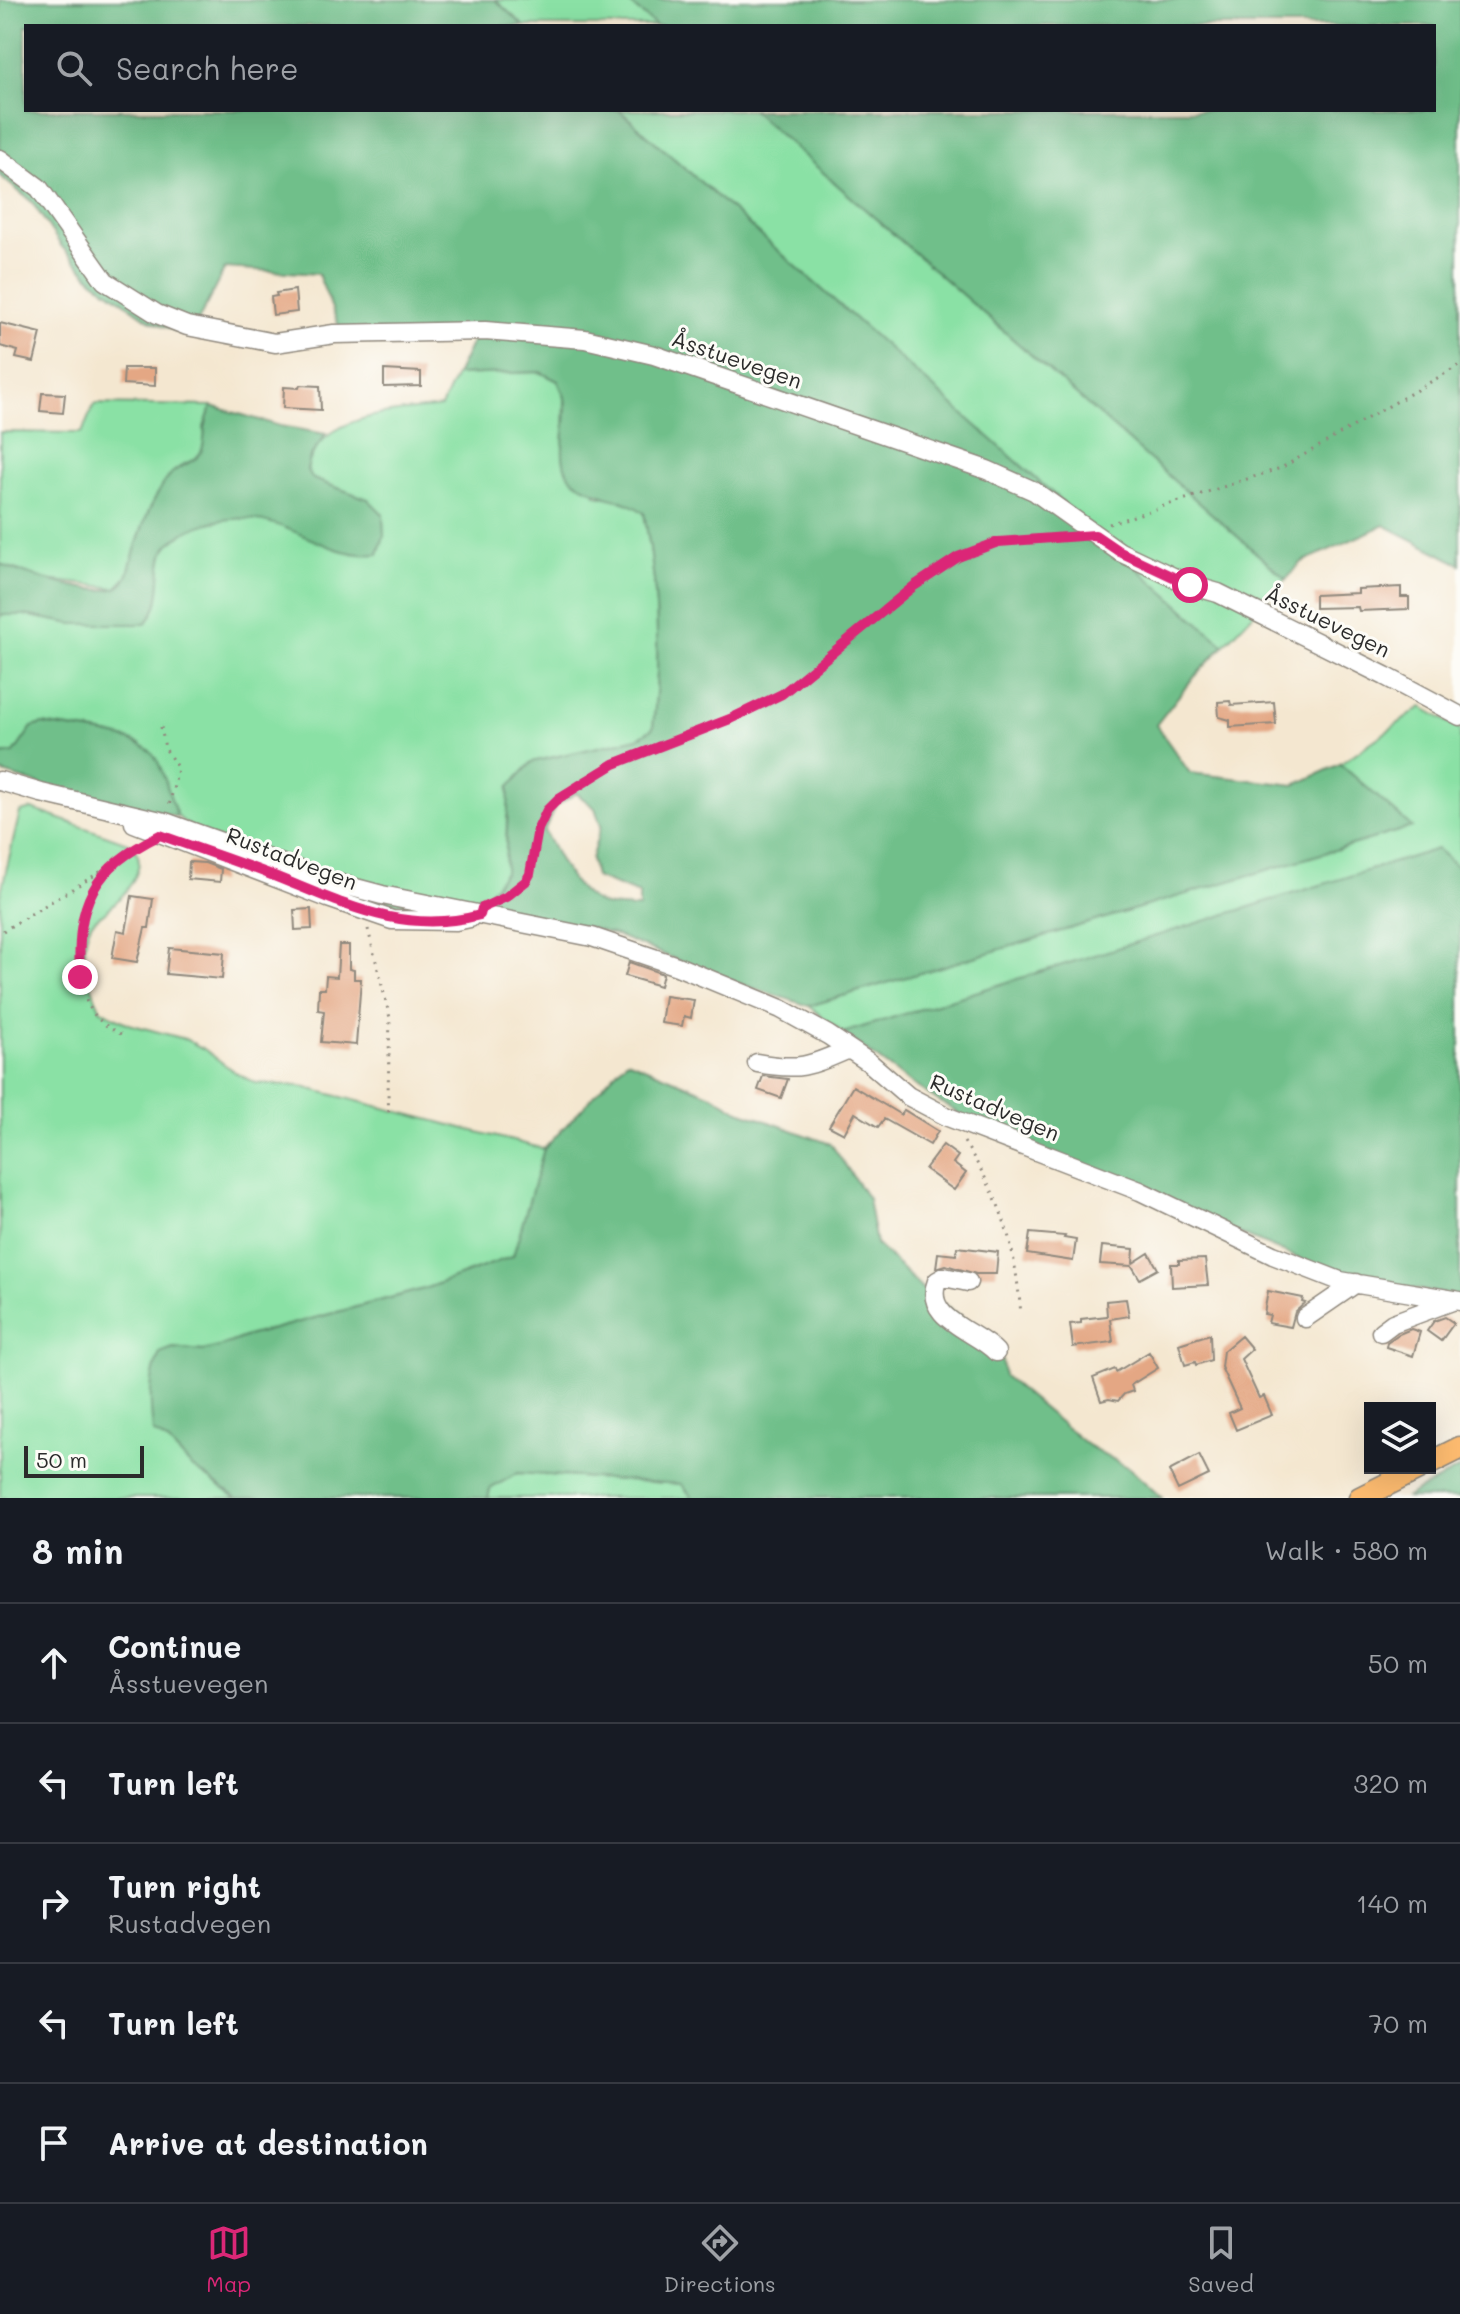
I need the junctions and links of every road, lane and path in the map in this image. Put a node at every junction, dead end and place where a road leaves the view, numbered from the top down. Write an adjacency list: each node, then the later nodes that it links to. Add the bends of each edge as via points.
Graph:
1 (0, 159): 3 (street, Åsstuevegen, via 39,188 105,281 187,326 275,343 382,331 485,331 599,342 668,360 987,470 1034,491)
2 (1460, 365): 3 (path, via 1281,468 1112,522)
3 (1095, 535): 4 (street, Åsstuevegen, via 1156,570 1218,593); 9 (path, via 998,542 958,557 914,586 782,694 589,777 547,810 526,881 482,908)
4 (1460, 716)
5 (161, 727): 7 (path, via 165,748 178,769)
6 (0, 781): 7 (street, Rustadvegen)
7 (162, 828): 8 (path); 9 (street, Rustadvegen, via 333,882)
8 (113, 865): 11 (path); 12 (path, via 95,886 81,917 80,977 87,1004 104,1025)
9 (480, 915): 13 (street, Rustadvegen, via 592,937 677,966 781,1009)
10 (368, 925): 16 (path, via 390,1018)
11 (3, 931)
12 (121, 1034)
13 (849, 1049): 14 (street, via 806,1067); 15 (street, Rustadvegen, via 908,1096)
14 (757, 1063)
15 (948, 1117): 18 (street, Rustadvegen, via 1140,1191 1273,1255); 20 (path, via 986,1176 1004,1217)
16 (389, 1118)
17 (968, 1282): 23 (street, via 944,1277 937,1281 939,1311)
18 (1356, 1283): 19 (street, Rustadvegen); 21 (street)
19 (1457, 1301): 22 (street)
20 (1021, 1314)
21 (1305, 1318)
22 (1381, 1332)
23 (996, 1352)
24 (1460, 1448): 25 (main road)
25 (1436, 1460)
26 (1408, 1474): 27 (main road)
27 (1360, 1498)

